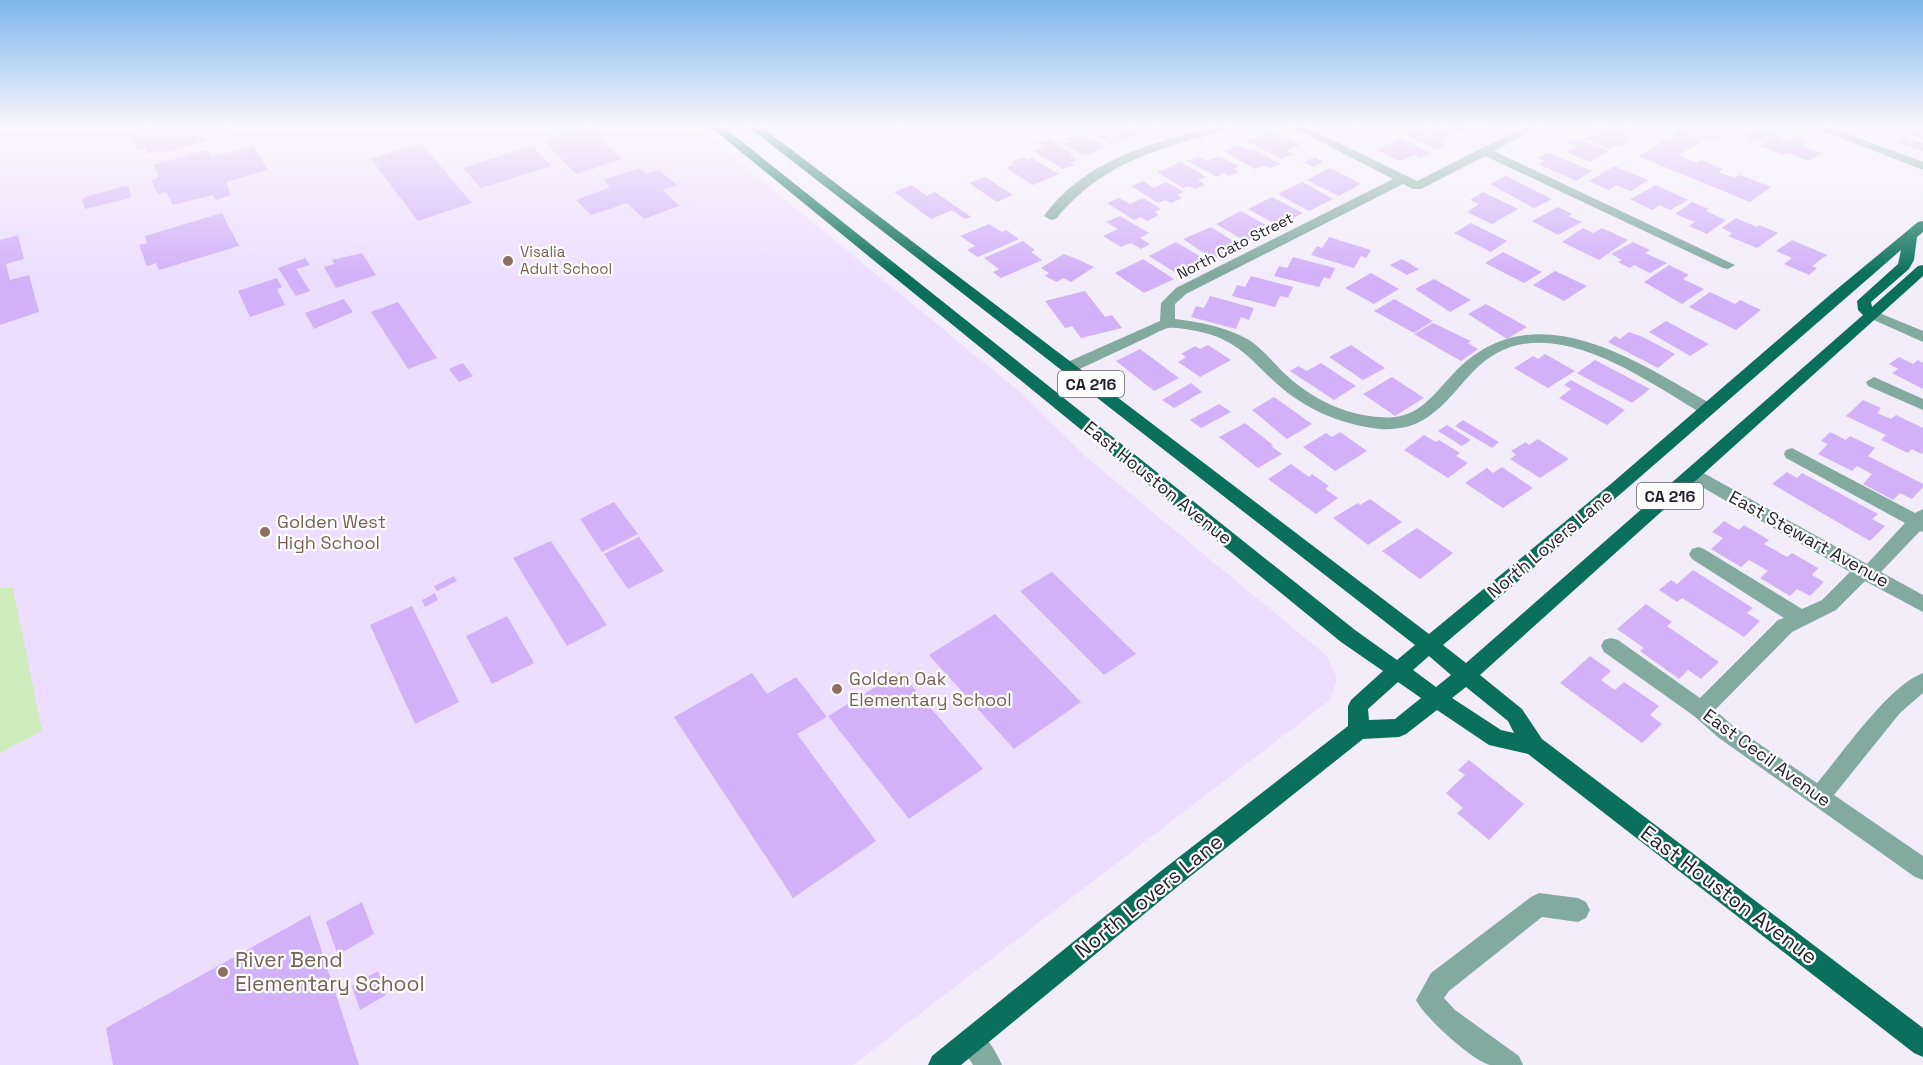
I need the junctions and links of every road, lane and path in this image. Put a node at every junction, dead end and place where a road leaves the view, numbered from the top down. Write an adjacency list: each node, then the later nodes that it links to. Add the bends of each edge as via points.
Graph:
1 (776, 175): 31 (main road, East Houston Avenue / CA 216, via 1348,636)
2 (796, 175): 9 (main road, via 816,190)
3 (817, 175): 9 (main road, East Houston Avenue / CA 216)
4 (1097, 175): 10 (street, via 1084,182)
5 (1391, 175): 8 (street)
6 (1439, 175): 8 (street, via 1417,186)
7 (1535, 175): 13 (street)
8 (1401, 180): 16 (street, North Cato Street, via 1181,291 1168,303)
9 (854, 203): 18 (main road, East Houston Avenue / CA 216)
10 (1051, 216)
11 (1923, 225): 12 (main road, North Lovers Lane / CA 216)
12 (1910, 236): 15 (main road, via 1904,266 1864,301 1865,310); 21 (main road, North Lovers Lane / CA 216)
13 (1728, 265)
14 (1923, 269): 15 (main road, CA 216)
15 (1872, 314): 17 (street); 23 (main road, CA 216)
16 (1167, 323): 18 (street); 21 (street, via 1220,331 1243,343 1286,383 1324,410 1380,423 1427,412 1475,362 1495,348 1521,339 1542,338 1560,339 1613,356)
17 (1923, 337)
18 (1068, 368): 29 (main road, East Houston Avenue / CA 216)
19 (1874, 382): 20 (street)
20 (1923, 405)
21 (1707, 409): 29 (main road, North Lovers Lane / CA 216)
22 (1792, 454): 24 (street)
23 (1694, 475): 26 (street, East Stewart Avenue); 32 (main road, CA 216)
24 (1921, 521): 26 (street)
25 (1698, 555): 28 (street)
26 (1870, 572): 27 (street, East Stewart Avenue); 28 (street, via 1858,576 1829,605)
27 (1923, 603)
28 (1799, 617): 35 (street, via 1785,626)
29 (1429, 645): 31 (main road, North Lovers Lane); 32 (main road, East Houston Avenue)
30 (1611, 646): 35 (street, East Cecil Avenue)
31 (1398, 671): 34 (main road, East Houston Avenue / CA 216); 36 (main road, North Lovers Lane, via 1358,706)
32 (1466, 675): 34 (main road, CA 216); 37 (main road, East Houston Avenue, via 1515,715)
33 (1923, 681): 38 (street, via 1893,707)
34 (1437, 698): 36 (main road, via 1399,728); 37 (main road, East Houston Avenue / CA 216, via 1496,738)
35 (1701, 710): 38 (street, East Cecil Avenue, via 1726,732)
36 (1359, 730): 41 (main road, North Lovers Lane)
37 (1534, 746): 42 (main road, East Houston Avenue)
38 (1820, 796): 39 (street, East Cecil Avenue)
39 (1923, 869)
40 (1578, 910): 45 (street, via 1539,905 1440,982 1430,1000 1446,1019)
41 (971, 1041): 43 (main road, North Lovers Lane); 44 (street)
42 (1923, 1044)
43 (941, 1065)
44 (989, 1065)
45 (1510, 1065)

